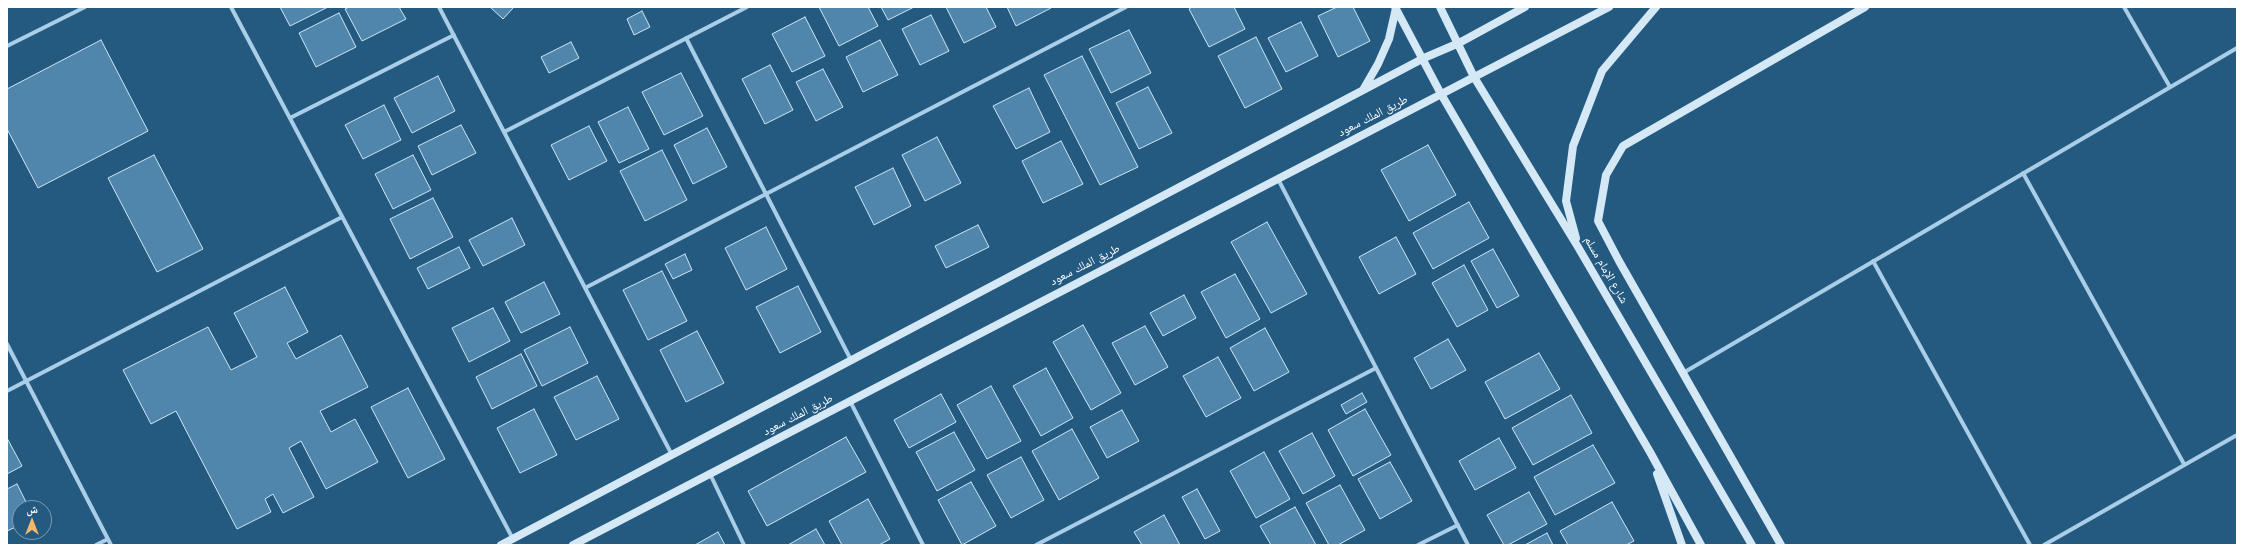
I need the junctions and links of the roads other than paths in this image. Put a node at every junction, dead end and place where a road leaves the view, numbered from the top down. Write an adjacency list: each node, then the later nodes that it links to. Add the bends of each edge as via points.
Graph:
1 (85, 7): 16 (street)
2 (231, 7): 23 (street)
3 (439, 7): 13 (street)
4 (747, 7): 14 (street)
5 (1126, 7): 27 (street)
6 (1396, 7): 18 (main road); 21 (main road, via 1389,39)
7 (1440, 7): 15 (main road, شارع الإمام مسلم)
8 (1525, 7): 15 (main road, طريق الملك سعود)
9 (1609, 7): 19 (main road, طريق الملك سعود)
10 (1656, 7): 29 (main road, via 1602,71 1573,146 1566,201)
11 (1865, 7): 35 (main road, via 1623,146 1606,175 1598,221)
12 (2124, 7): 20 (street)
13 (454, 35): 23 (street); 24 (street)
14 (686, 38): 24 (street); 27 (street)
15 (1458, 43): 18 (main road, طريق الملك سعود); 19 (main road, شارع الإمام مسلم)
16 (7, 46)
17 (2237, 48): 20 (street)
18 (1424, 58): 21 (main road, طريق الملك سعود); 22 (main road)
19 (1474, 77): 22 (main road, طريق الملك سعود); 29 (main road, شارع الإمام مسلم)
20 (2170, 87): 25 (street)
21 (1363, 90): 33 (main road, طريق الملك سعود)
22 (1441, 94): 26 (main road, طريق الملك سعود); 40 (main road)
23 (290, 118): 28 (street)
24 (504, 132): 31 (street)
25 (2023, 173): 30 (street); 42 (street)
26 (1278, 179): 34 (street); 38 (main road, طريق الملك سعود)
27 (766, 194): 31 (street); 33 (street)
28 (342, 217): 36 (street); 45 (street)
29 (1578, 247): 58 (main road, شارع الإمام مسلم)
30 (1873, 262): 35 (street); 60 (street)
31 (585, 288): 41 (street)
32 (7, 344): 36 (street)
33 (852, 360): 41 (main road, طريق الملك سعود)
34 (1376, 368): 44 (street); 53 (street)
35 (1683, 373): 59 (main road)
36 (26, 381): 37 (street); 46 (street)
37 (7, 392)
38 (850, 401): 43 (main road, طريق الملك سعود); 52 (street)
39 (2237, 435): 42 (street)
40 (1650, 452): 56 (main road); 57 (main road)
41 (672, 455): 45 (main road, طريق الملك سعود)
42 (2184, 464): 61 (street)
43 (710, 474): 50 (main road, طريق الملك سعود); 51 (street)
44 (1458, 524): 54 (street); 55 (street)
45 (513, 538): 49 (main road, طريق الملك سعود)
46 (108, 539): 47 (street); 48 (street)
47 (96, 545)
48 (111, 545)
49 (501, 545)
50 (573, 545)
51 (744, 545)
52 (923, 545)
53 (1036, 545)
54 (1418, 545)
55 (1468, 545)
56 (1682, 545)
57 (1701, 545)
58 (1752, 545)
59 (1781, 545)
60 (2030, 545)
61 (2044, 545)

